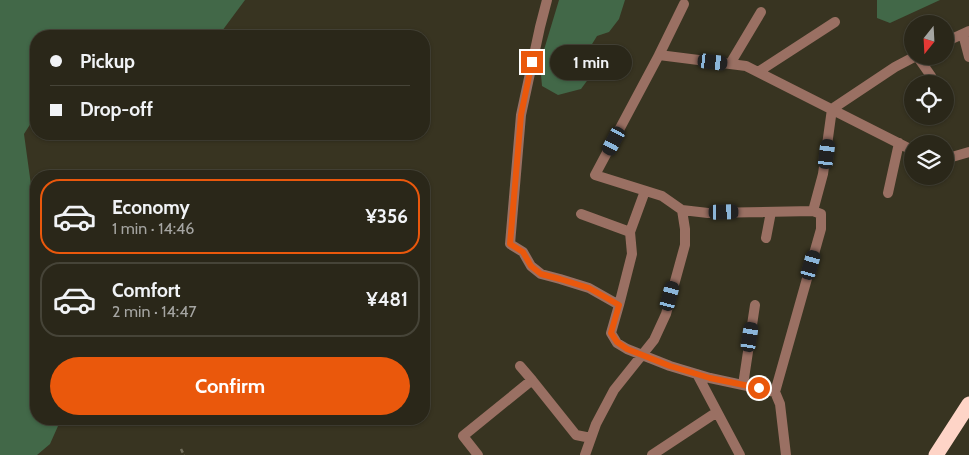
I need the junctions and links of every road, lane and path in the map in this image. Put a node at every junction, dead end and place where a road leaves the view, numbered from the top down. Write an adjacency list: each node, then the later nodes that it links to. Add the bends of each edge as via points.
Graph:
1 (547, 0): 25 (street, via 521,115 510,244 523,252 531,266 541,274 589,288)
2 (684, 4): 7 (street)
3 (761, 12): 10 (street)
4 (835, 22): 11 (street)
5 (966, 33): 6 (street); 8 (street)
6 (954, 38)
7 (660, 55): 10 (street); 17 (street, via 595,175)
8 (969, 57)
9 (904, 62): 12 (street)
10 (730, 64): 11 (street)
11 (758, 72): 12 (street)
12 (832, 109): 13 (street); 20 (street, via 824,174)
13 (899, 143): 14 (street); 18 (street)
14 (904, 146)
15 (969, 152): 16 (street)
16 (954, 156)
17 (645, 191): 19 (street, via 662,196); 23 (street)
18 (888, 193)
19 (682, 210): 21 (street); 27 (street, via 684,245 666,314)
20 (812, 211): 21 (street); 32 (street, via 821,214 821,229)
21 (772, 212): 24 (street)
22 (581, 214): 23 (street)
23 (630, 232): 25 (street, via 632,254)
24 (766, 238)
25 (619, 305): 27 (street, via 611,333 627,349)
26 (756, 305): 31 (street)
27 (643, 355): 29 (street); 35 (street, via 614,390)
28 (520, 366): 30 (street)
29 (697, 374): 31 (street); 34 (street)
30 (532, 380): 35 (street, via 576,435); 38 (street, via 463,436)
31 (743, 385): 32 (street)
32 (774, 392): 42 (street, via 780,404)
33 (969, 404): 43 (highway)
34 (717, 412): 40 (street); 41 (street)
35 (591, 438): 39 (street)
36 (181, 449): 37 (path)
37 (184, 455)
38 (478, 455)
39 (585, 455)
40 (652, 455)
41 (740, 455)
42 (786, 455)
43 (936, 455)

